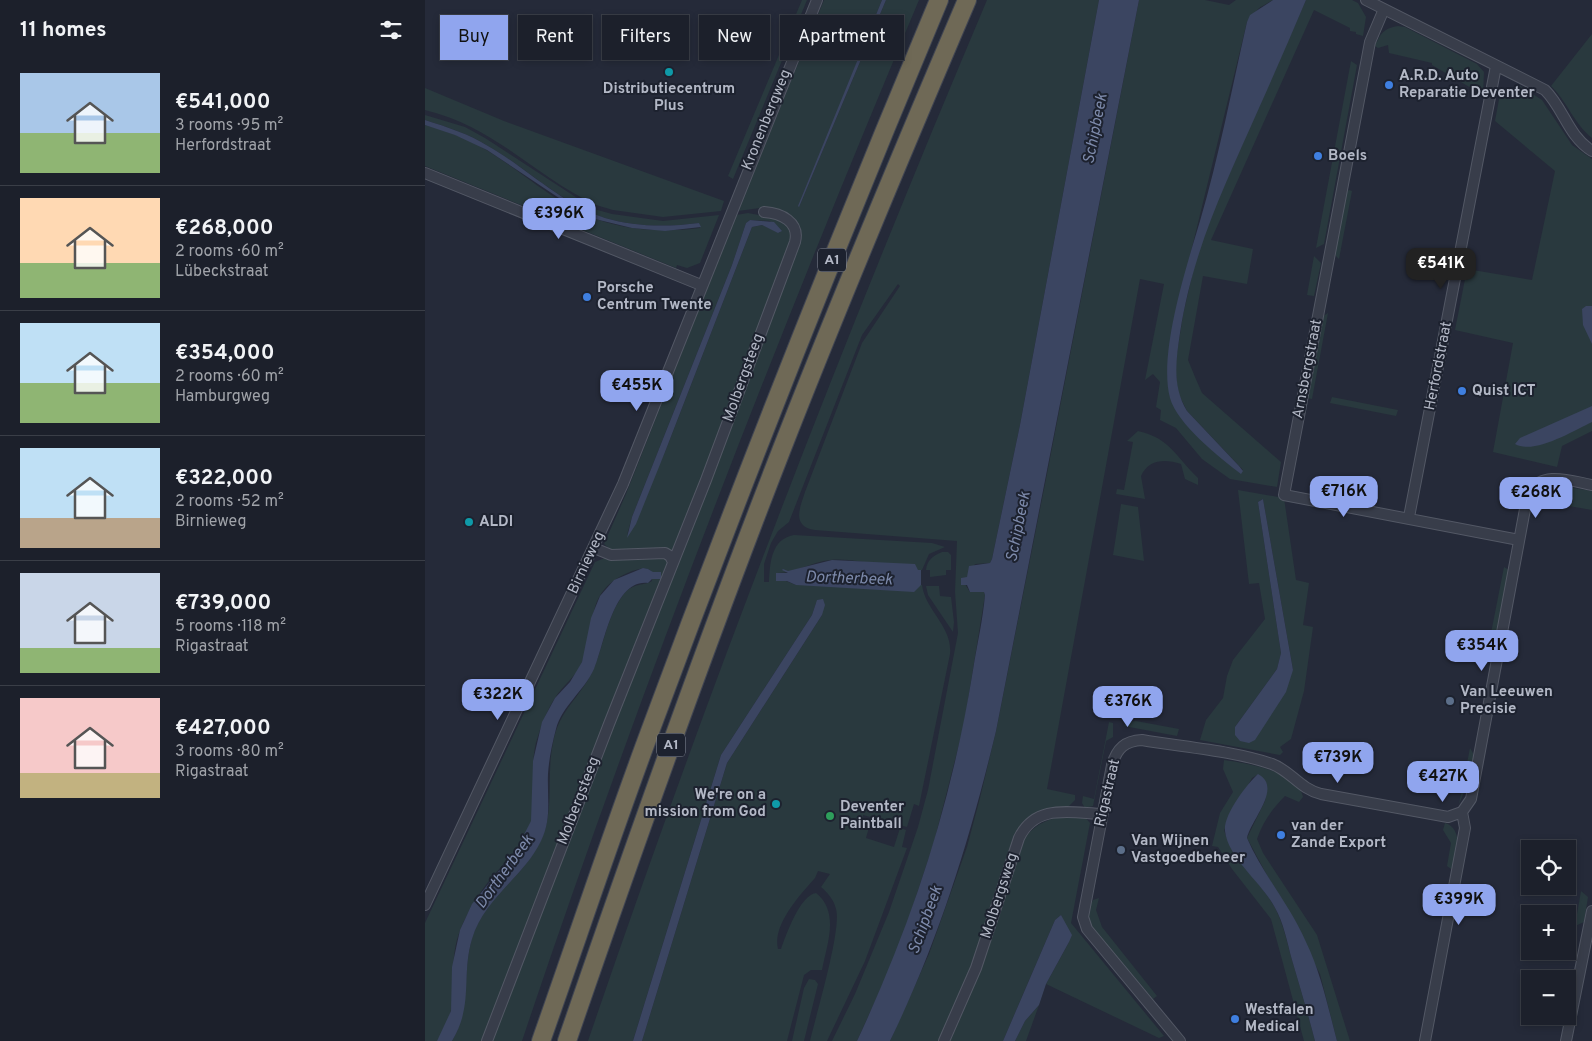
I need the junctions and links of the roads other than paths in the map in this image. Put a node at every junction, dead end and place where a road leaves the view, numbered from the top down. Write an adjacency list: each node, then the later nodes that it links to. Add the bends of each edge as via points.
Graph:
1 (817, 0): 10 (street, Kronenbergweg)
2 (939, 0): 23 (highway, A1, via 863,182 729,522 648,737)
3 (967, 0): 24 (highway, A1, via 883,197 774,470)
4 (1366, 0): 5 (street)
5 (1384, 9): 6 (street); 13 (street, Arnsbergstraat, via 1370,42 1284,495)
6 (1496, 66): 7 (street, via 1545,90 1555,101 1573,134); 13 (street, Herfordstraat)
7 (1592, 151)
8 (425, 172): 11 (street)
9 (764, 212): 16 (street, Molbergsteeg, via 784,216 790,221 796,231 795,242)
10 (730, 213): 11 (street, Birnieweg)
11 (701, 285): 15 (street, Birnieweg, via 623,484)
12 (1592, 485): 14 (street, via 1548,478 1533,485 1528,493)
13 (1409, 517): 14 (street, Arnsbergstraat)
14 (1519, 540): 17 (street, via 1471,799)
15 (594, 548): 16 (street, via 611,555 664,553); 19 (street, Birnieweg)
16 (673, 562): 22 (street, Molbergsteeg)
17 (1462, 812): 18 (street, Rigastraat, via 1448,816 1321,794 1307,790 1281,769 1265,762 1142,740 1127,743 1116,753); 27 (street, via 1465,828)
18 (1103, 814): 25 (street, Molbergsweg, via 1053,812 1027,824 1019,838 976,968); 26 (street, Rigastraat, via 1083,908 1084,923)
19 (425, 905)
20 (1592, 911): 21 (street)
21 (1589, 943): 28 (street)
22 (487, 1041)
23 (541, 1041)
24 (567, 1041)
25 (944, 1041)
26 (1180, 1041)
27 (1425, 1041)
28 (1566, 1041)

